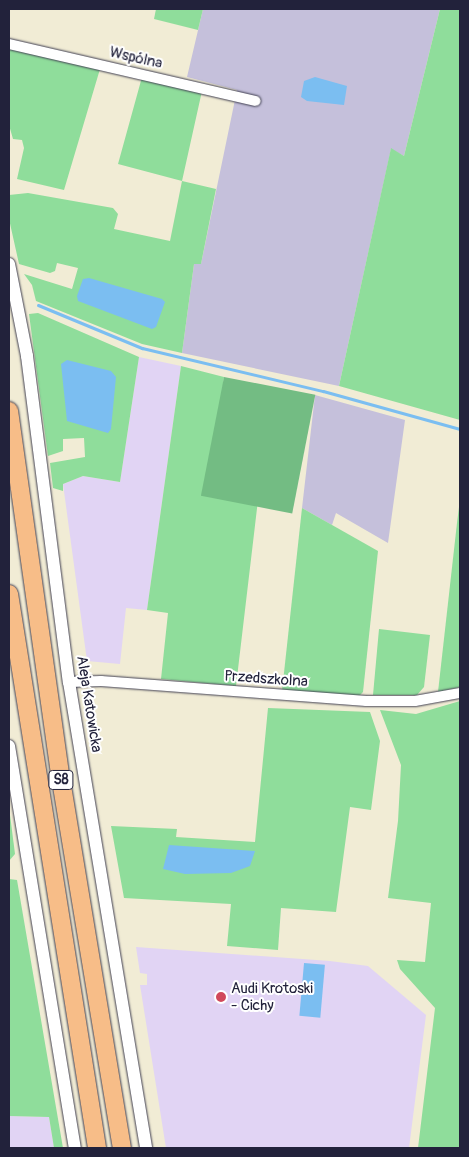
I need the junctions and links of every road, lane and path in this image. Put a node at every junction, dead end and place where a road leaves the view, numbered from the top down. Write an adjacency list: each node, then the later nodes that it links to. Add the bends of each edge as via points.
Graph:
1 (9, 44): 2 (street, Wspólna)
2 (256, 101)
3 (9, 264): 6 (street, Aleja Katowicka, via 27,356)
4 (9, 410): 11 (highway, S8, via 59,765)
5 (9, 594): 10 (highway, S8)
6 (69, 682): 7 (street, Przedszkolna, via 101,681 366,701 415,701); 12 (street, Aleja Katowicka)
7 (460, 693)
8 (9, 746): 9 (street)
9 (75, 1148)
10 (97, 1148)
11 (122, 1148)
12 (146, 1148)

